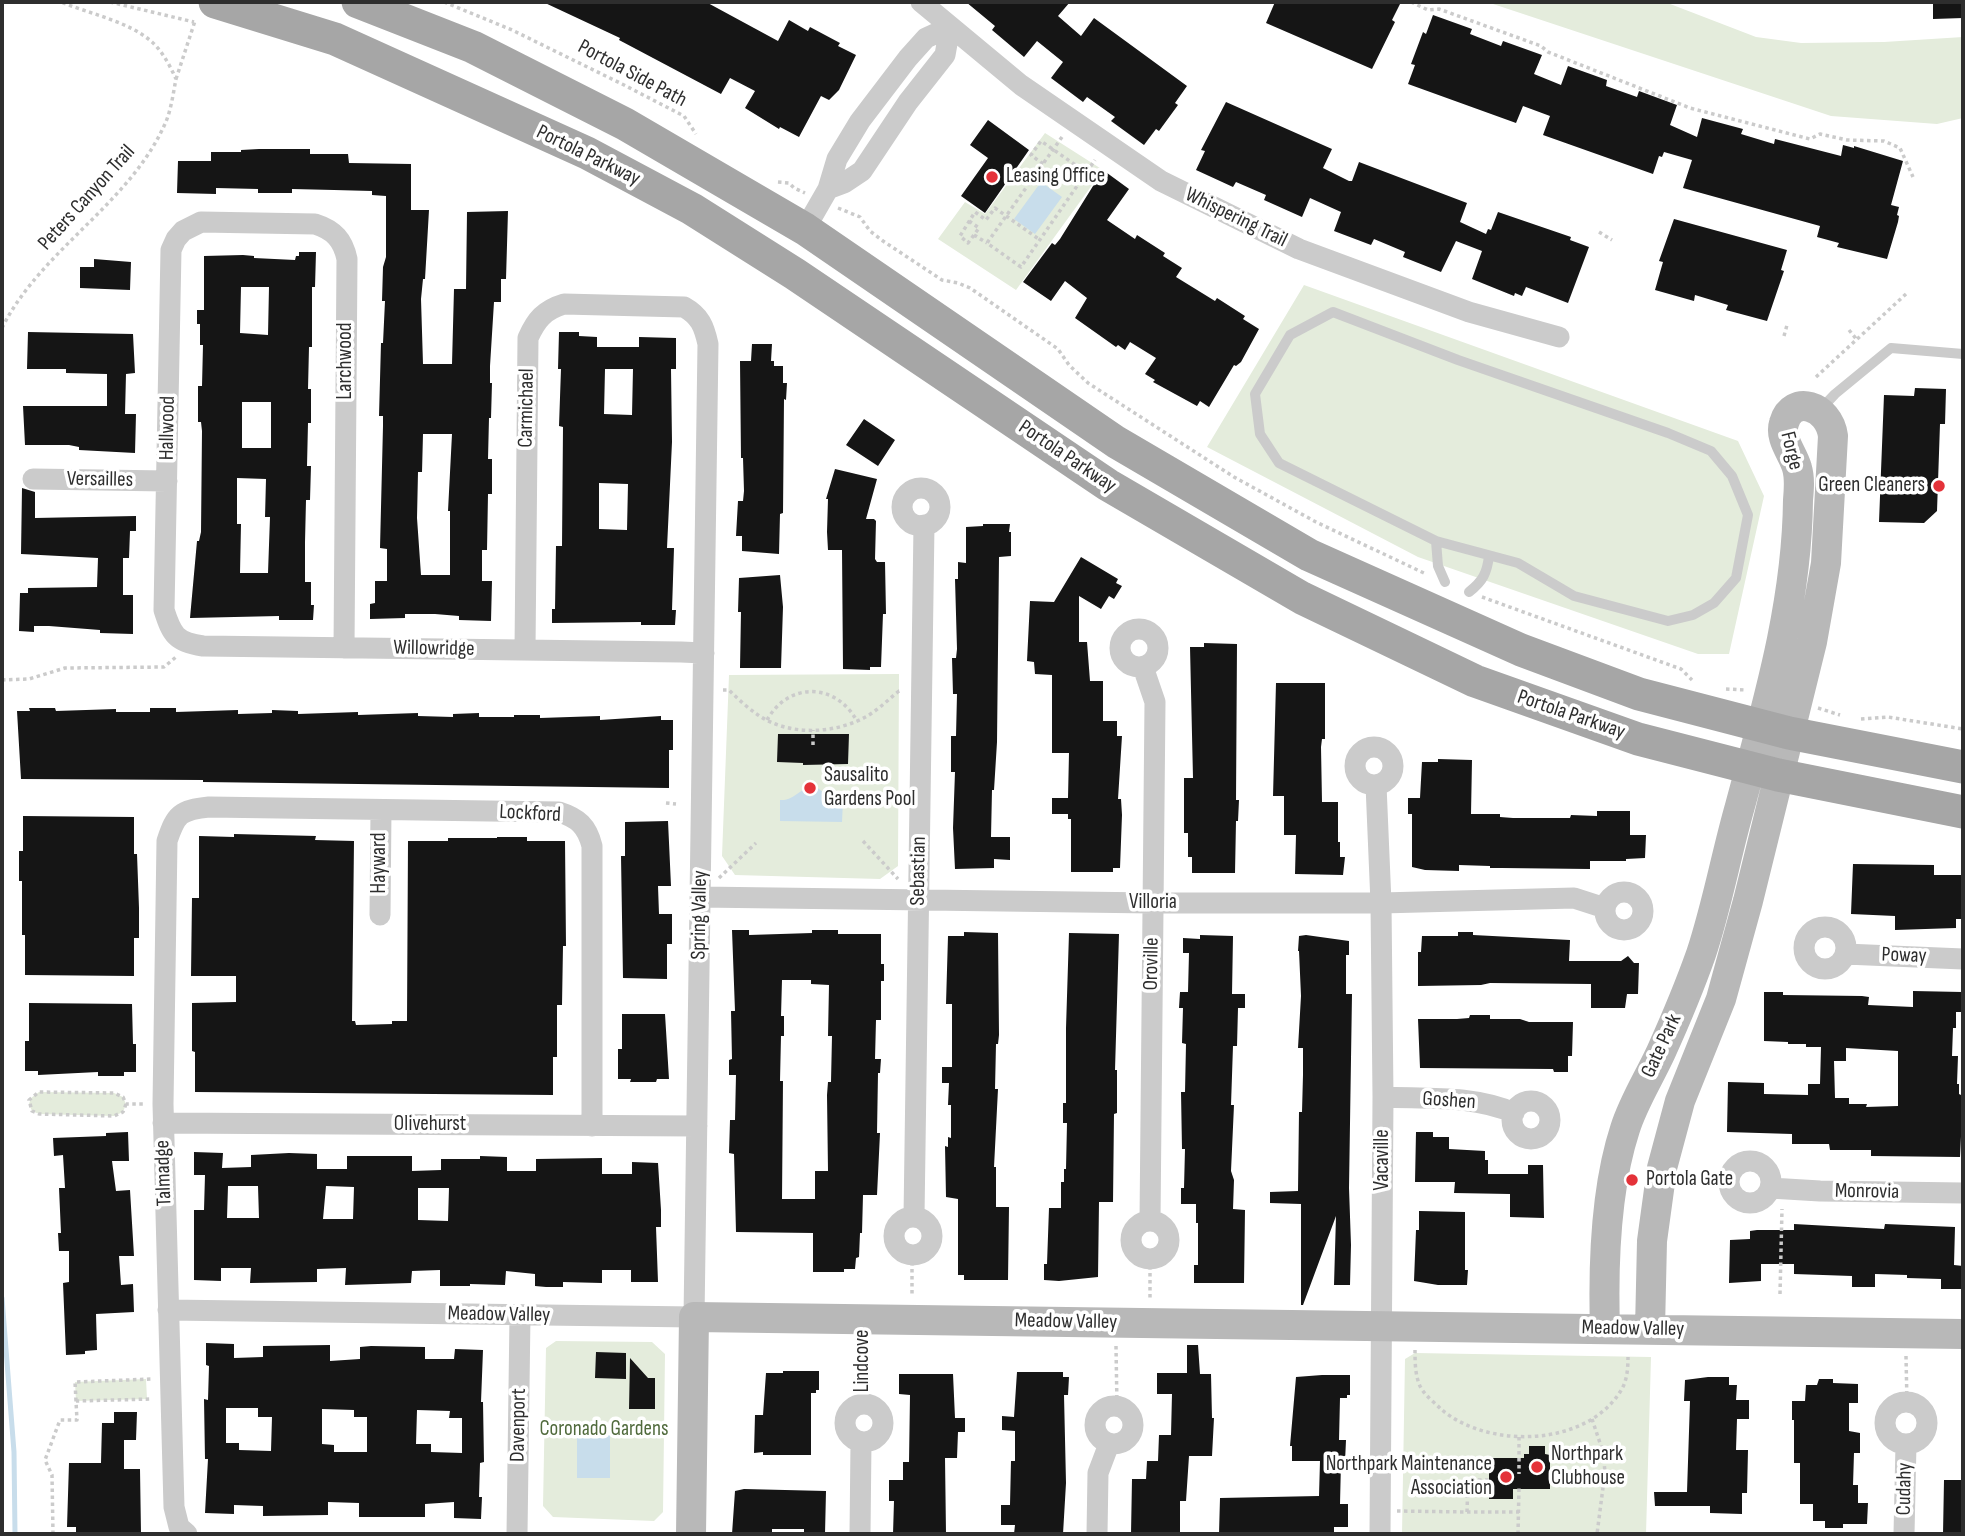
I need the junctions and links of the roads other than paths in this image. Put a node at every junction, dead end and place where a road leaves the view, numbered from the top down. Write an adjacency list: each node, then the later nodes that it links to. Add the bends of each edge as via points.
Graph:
1 (358, 2): 7 (main road, Portola Parkway, via 473,47 613,118)
2 (920, 2): 4 (street, Whispering Trail)
3 (204, 12): 6 (main road, Portola Parkway, via 335,39 587,153)
4 (950, 27): 5 (street, via 926,38 860,121 837,159); 5 (street, via 945,55 862,170); 10 (street, Whispering Trail, via 1021,85 1161,181 1300,249 1469,312)
5 (828, 189): 7 (street)
6 (692, 209): 7 (main road, via 729,217 779,243); 27 (main road, Portola Parkway, via 1108,485 1302,598 1475,681 1638,738)
7 (805, 229): 25 (main road, Portola Parkway, via 1116,442 1310,555 1521,650 1639,694)
8 (183, 231): 14 (street, Hallwood, via 171,250); 21 (street, Larchwood, via 201,222 315,225 327,228 345,246)
9 (684, 307): 22 (street, Carmichael, via 564,304 547,310 528,338); 23 (street, Spring Valley, via 696,313 708,344)
10 (1559, 338)
11 (1963, 354): 12 (lane, via 1891,348)
12 (1820, 411): 25 (street, Forge, via 1833,436 1826,563 1812,642); 25 (street, Forge, via 1802,407 1783,425 1797,468 1798,531 1779,659)
13 (33, 479): 14 (street, Versailles)
14 (166, 481): 20 (street, Hallwood, via 164,610)
15 (924, 525): 33 (street, Sebastian)
16 (1436, 541): 17 (lane); 17 (lane, via 1279,463 1260,434 1255,394 1290,335 1333,312 1668,433 1711,451 1732,476 1748,515 1736,578 1714,603 1693,615 1668,621 1574,596 1518,563); 18 (lane)
17 (1489, 556): 19 (lane, via 1482,582)
18 (1445, 582)
19 (1469, 592)
20 (176, 635): 21 (street, Willowridge, via 203,646)
21 (344, 648): 22 (street, Willowridge)
22 (525, 650): 23 (street, Willowridge)
23 (704, 653): 32 (street, Spring Valley)
24 (1143, 667): 35 (street, Oroville, via 1154,702)
25 (1775, 730): 26 (main road, Portola Parkway); 27 (street, Forge)
26 (1963, 767)
27 (1765, 771): 30 (main road, Portola Parkway); 47 (street, Gate Park, via 1701,953 1625,1127); 48 (street, Gate Park, via 1721,999 1680,1101 1662,1168)
28 (1376, 785): 34 (street, Vacaville)
29 (381, 810): 31 (street, Lockford, via 209,807 192,809); 37 (street, Hayward); 43 (street, Lockford, via 559,812 589,832)
30 (1963, 812)
31 (174, 820): 42 (street, Talmadge, via 167,841)
32 (700, 897): 33 (street, Villoria); 44 (street, Spring Valley)
33 (919, 902): 35 (street, Villoria); 49 (street, Sebastian, via 914,1217 923,1220 932,1235 925,1251)
34 (1381, 903): 35 (street, Villoria); 36 (street, Villoria, via 1574,898); 40 (street, Vacaville)
35 (1153, 904): 50 (street, Oroville, via 1150,1221 1158,1223 1169,1237 1163,1255)
36 (1605, 908)
37 (380, 915)
38 (1845, 954): 39 (street, Poway)
39 (1963, 958)
40 (1383, 1097): 41 (street, Goshen, via 1469,1100); 54 (street, Vacaville)
41 (1514, 1113)
42 (163, 1114): 43 (street, Olivehurst); 51 (street, Talmadge)
43 (592, 1126): 44 (street, Olivehurst)
44 (696, 1126): 53 (street, Spring Valley)
45 (1776, 1188): 46 (street, Monrovia)
46 (1963, 1193)
47 (1609, 1214): 48 (street); 55 (street, Gate Park)
48 (1655, 1218): 56 (street, Gate Park)
49 (912, 1255)
50 (1150, 1259)
51 (168, 1310): 52 (street, Meadow Valley); 61 (street, Talmadge, via 174,1507)
52 (520, 1315): 53 (street, Meadow Valley); 62 (street, Davenport)
53 (694, 1317): 54 (street, Meadow Valley); 63 (street, Spring Valley)
54 (1381, 1326): 55 (street, Meadow Valley); 66 (street, Vacaville)
55 (1605, 1329): 56 (street, Meadow Valley)
56 (1650, 1329): 57 (street, Meadow Valley)
57 (1963, 1334)
58 (863, 1403): 64 (street, Lindcove, via 847,1413 845,1422 852,1438 861,1442)
59 (1907, 1403): 67 (street, Cudahy, via 1894,1406 1885,1421 1890,1437 1906,1444)
60 (1117, 1407): 65 (street, via 1106,1408 1095,1422 1101,1439 1109,1444 1098,1473)
61 (183, 1530)
62 (517, 1534)
63 (691, 1534)
64 (860, 1534)
65 (1097, 1534)
66 (1380, 1534)
67 (1904, 1534)

